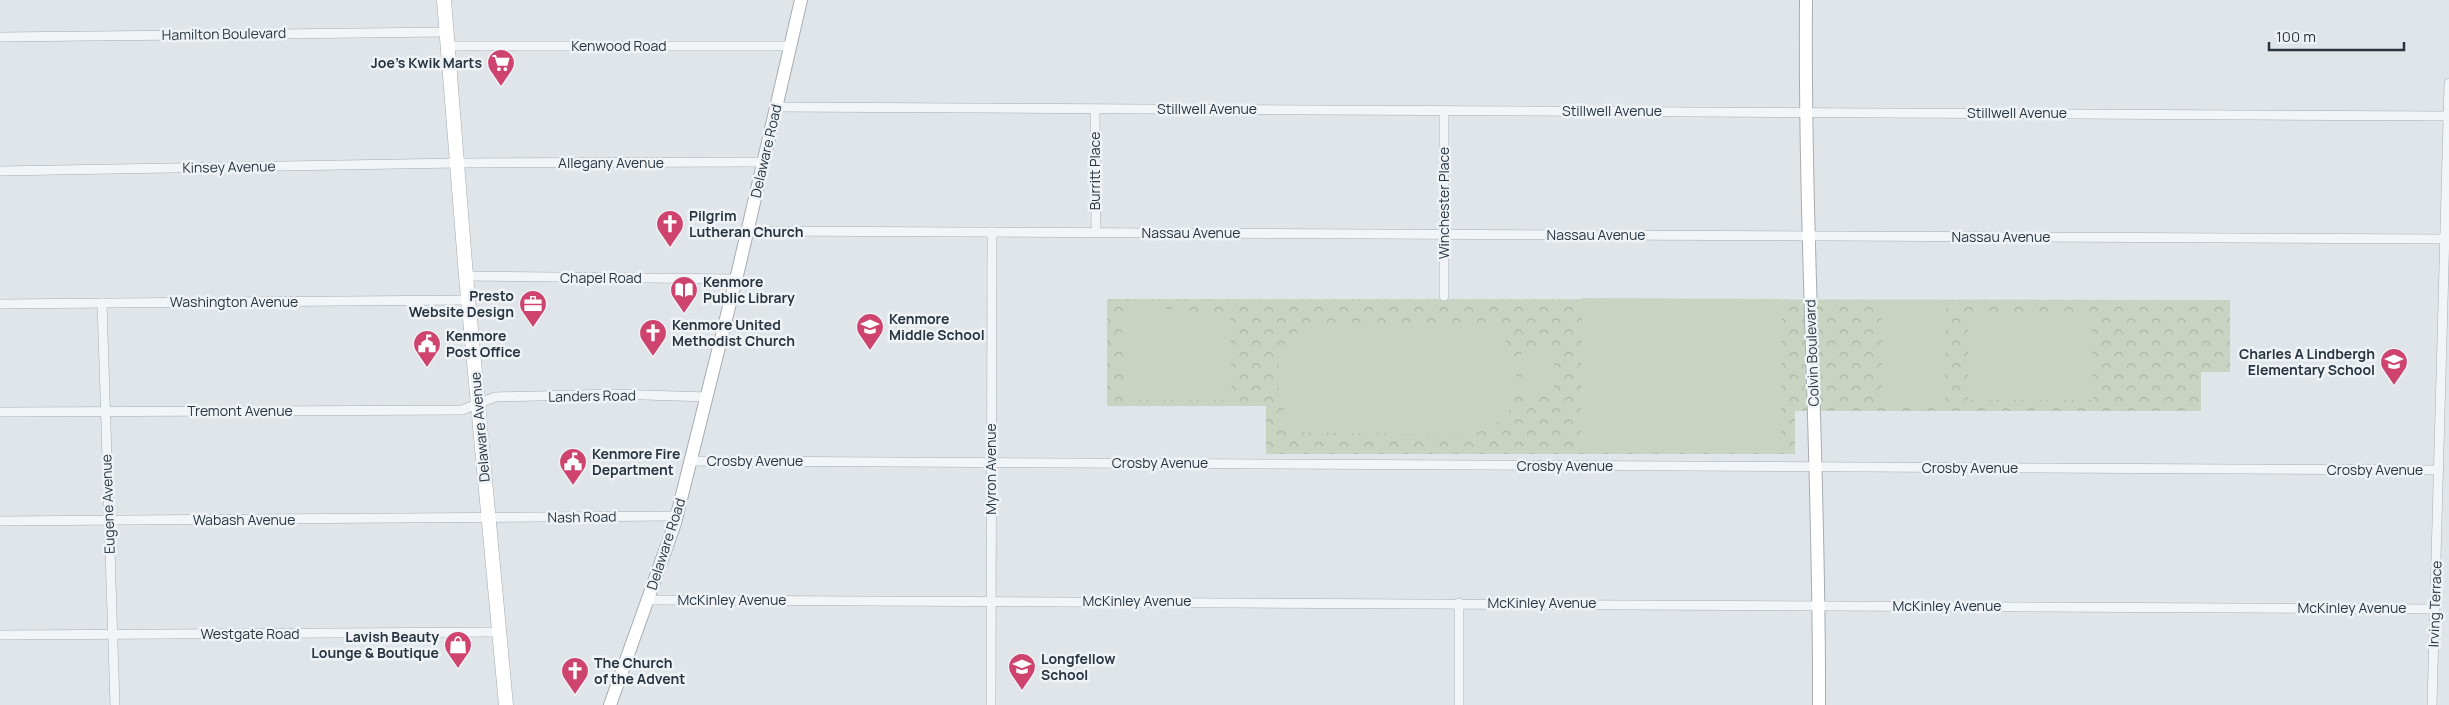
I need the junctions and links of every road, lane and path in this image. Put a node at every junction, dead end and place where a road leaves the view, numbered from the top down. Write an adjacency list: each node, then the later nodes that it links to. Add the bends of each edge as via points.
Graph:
1 (444, 0): 5 (main road, Delaware Avenue)
2 (801, 0): 6 (street, Delaware Road)
3 (1806, 0): 11 (street, Colvin Boulevard)
4 (0, 37): 5 (street, Hamilton Boulevard)
5 (448, 39): 6 (street, Kenwood Road); 14 (main road, Delaware Avenue)
6 (790, 46): 8 (street, Delaware Road)
7 (2449, 84): 12 (street, Irving Terrace)
8 (776, 108): 9 (street, Stillwell Avenue); 13 (street, Delaware Road)
9 (1095, 109): 10 (street, Stillwell Avenue); 18 (street, Burritt Place)
10 (1444, 110): 11 (street, Stillwell Avenue); 19 (street, Winchester Place)
11 (1805, 112): 12 (street, Stillwell Avenue); 20 (street, Colvin Boulevard)
12 (2448, 116): 21 (street, Irving Terrace)
13 (763, 162): 14 (street, Allegany Avenue); 16 (street, Delaware Road)
14 (458, 163): 15 (street, Kinsey Avenue); 22 (main road, Delaware Avenue)
15 (0, 170)
16 (747, 231): 17 (street, Nassau Avenue); 23 (street, Delaware Road)
17 (992, 232): 18 (street, Nassau Avenue); 34 (street, Myron Avenue)
18 (1096, 233): 19 (street, Nassau Avenue)
19 (1444, 235): 20 (street, Nassau Avenue); 24 (street, Winchester Place)
20 (1808, 236): 21 (street, Nassau Avenue); 35 (street, Colvin Boulevard)
21 (2446, 239): 28 (street, Irving Terrace)
22 (466, 276): 23 (street, Chapel Road); 25 (main road, Delaware Avenue)
23 (736, 279): 29 (street, Delaware Road)
24 (1444, 296)
25 (469, 300): 26 (street, Washington Avenue); 30 (main road, Delaware Avenue)
26 (102, 303): 27 (street, Washington Avenue); 32 (street, Eugene Avenue)
27 (0, 304)
28 (2446, 362): 36 (street, Irving Terrace)
29 (707, 397): 30 (street, Landers Road, via 614,394 495,397); 33 (street, Delaware Road)
30 (479, 403): 32 (street, Tremont Avenue, via 462,410); 38 (main road, Delaware Avenue)
31 (0, 412): 32 (street, Tremont Avenue)
32 (106, 412): 39 (street, Eugene Avenue)
33 (691, 461): 34 (street, Crosby Avenue); 37 (street, Delaware Road)
34 (991, 462): 35 (street, Crosby Avenue); 42 (street, Myron Avenue)
35 (1816, 467): 36 (street, Crosby Avenue); 44 (street, Colvin Boulevard)
36 (2439, 470): 45 (street, Irving Terrace)
37 (677, 516): 38 (street, Nash Road); 41 (street, Delaware Road)
38 (488, 518): 39 (street, Wabash Avenue); 46 (main road, Delaware Avenue)
39 (109, 520): 40 (street, Wabash Avenue); 48 (street, Eugene Avenue)
40 (0, 522)
41 (648, 600): 42 (street, McKinley Avenue); 51 (street, Delaware Road)
42 (991, 600): 43 (street, McKinley Avenue); 52 (street, Myron Avenue)
43 (1459, 603): 44 (street, McKinley Avenue); 53 (street)
44 (1820, 605): 45 (street, McKinley Avenue); 54 (street, Colvin Boulevard)
45 (2435, 609): 55 (street, Irving Terrace)
46 (499, 632): 48 (street, Westgate Road); 50 (main road, Delaware Avenue)
47 (0, 635): 48 (street, Westgate Road)
48 (112, 635): 49 (street, Eugene Avenue)
49 (115, 705)
50 (506, 705)
51 (610, 705)
52 (991, 705)
53 (1459, 705)
54 (1819, 705)
55 (2432, 705)

